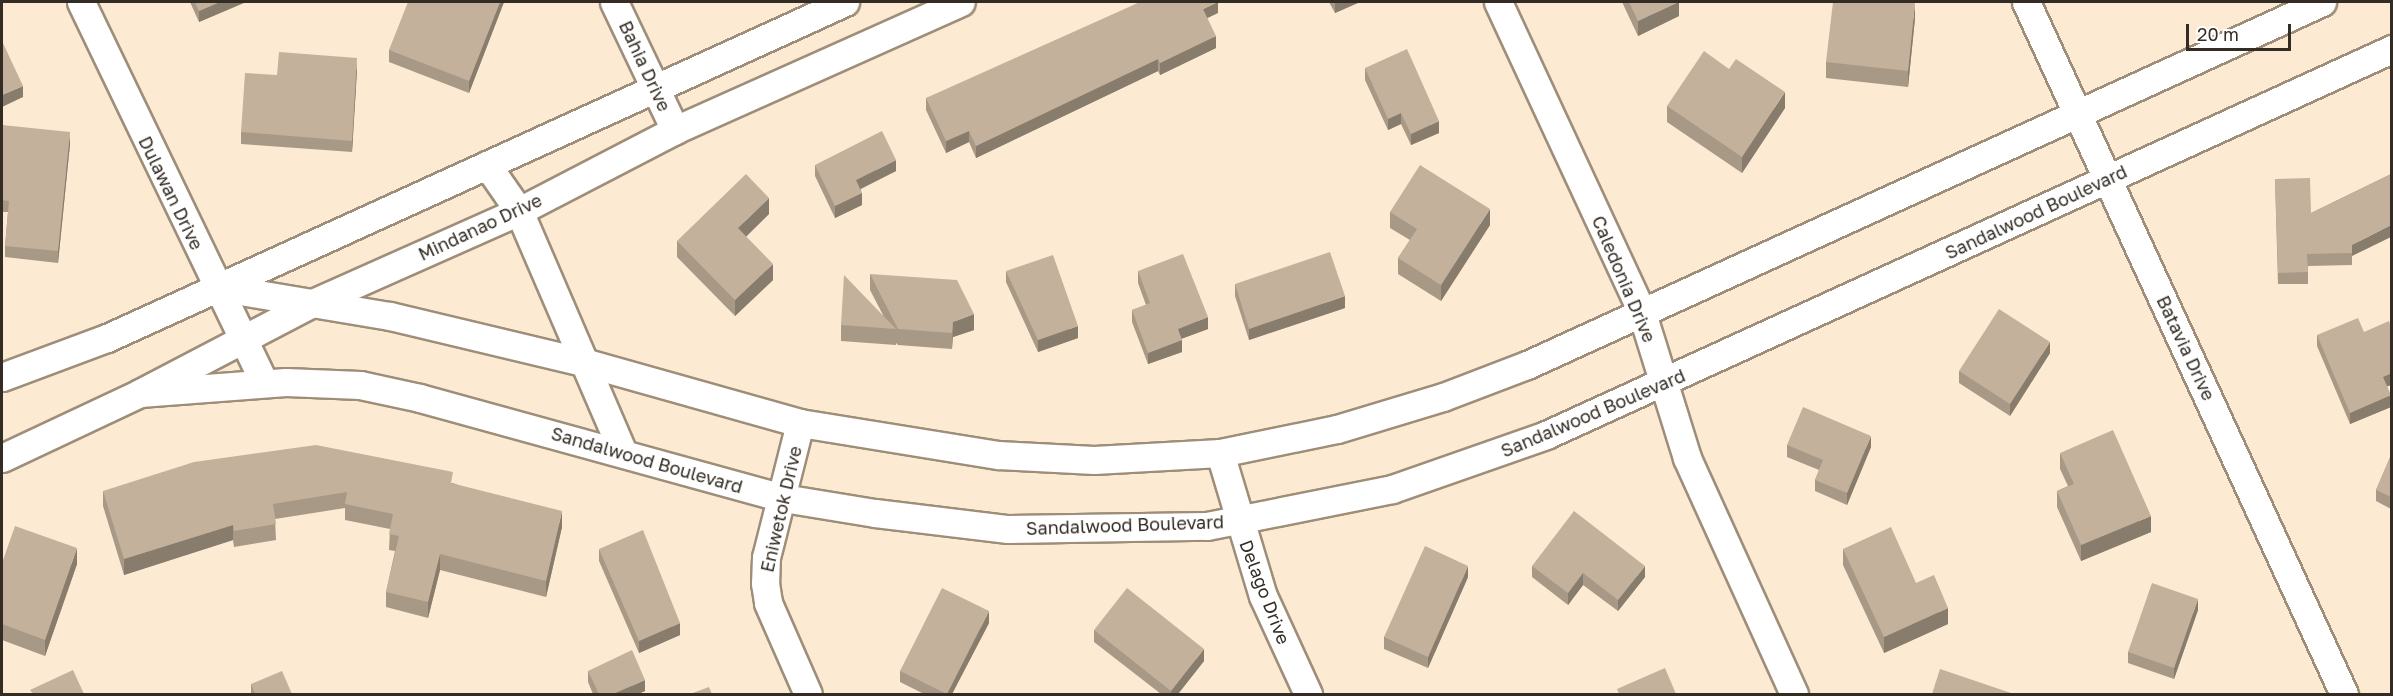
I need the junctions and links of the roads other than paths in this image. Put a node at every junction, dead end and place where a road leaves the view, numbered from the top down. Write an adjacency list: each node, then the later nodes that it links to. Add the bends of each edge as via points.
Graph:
1 (81, 2): 15 (street, Dulawan Drive)
2 (614, 2): 9 (street, Bahia Drive)
3 (845, 2): 9 (street)
4 (961, 2): 11 (street, Mindanao Drive)
5 (1498, 2): 17 (street, Caledonia Drive)
6 (2026, 2): 10 (street, Batavia Drive)
7 (2322, 2): 10 (street)
8 (2391, 49): 13 (street, Sandalwood Boulevard)
9 (656, 89): 11 (street, Bahia Drive); 12 (street)
10 (2078, 111): 13 (street, Batavia Drive); 17 (street)
11 (675, 130): 14 (street, Mindanao Drive)
12 (487, 165): 14 (street); 15 (street)
13 (2109, 179): 22 (street, Sandalwood Boulevard); 33 (street, Batavia Drive)
14 (519, 211): 16 (street, Mindanao Drive); 19 (street)
15 (216, 287): 16 (street); 18 (street, Dulawan Drive); 20 (street, via 107,338)
16 (308, 305): 18 (street, Mindanao Drive); 19 (street, via 390,316)
17 (1641, 310): 22 (street, Caledonia Drive); 26 (street, via 1527,365 1443,397 1337,429)
18 (242, 341): 21 (street, Dulawan Drive); 23 (street, Mindanao Drive)
19 (583, 362): 24 (street); 25 (street)
20 (2, 377)
21 (264, 382): 23 (street, Sandalwood Boulevard); 25 (street, Sandalwood Boulevard, via 360,386)
22 (1664, 383): 29 (street, Sandalwood Boulevard, via 1460,468 1371,494); 32 (street, Caledonia Drive, via 1687,458)
23 (140, 393): 27 (street, Mindanao Drive)
24 (800, 423): 26 (street, via 998,455 1094,460); 28 (street, Eniwetok Drive)
25 (623, 452): 28 (street, Sandalwood Boulevard)
26 (1220, 453): 29 (street, Delago Drive)
27 (2, 458)
28 (783, 498): 29 (street, Sandalwood Boulevard, via 949,525 1008,529 1159,528); 30 (street, Eniwetok Drive, via 766,557 765,583 768,603)
29 (1238, 520): 31 (street, Delago Drive, via 1263,596)
30 (808, 694)
31 (1308, 694)
32 (1794, 694)
33 (2344, 694)

